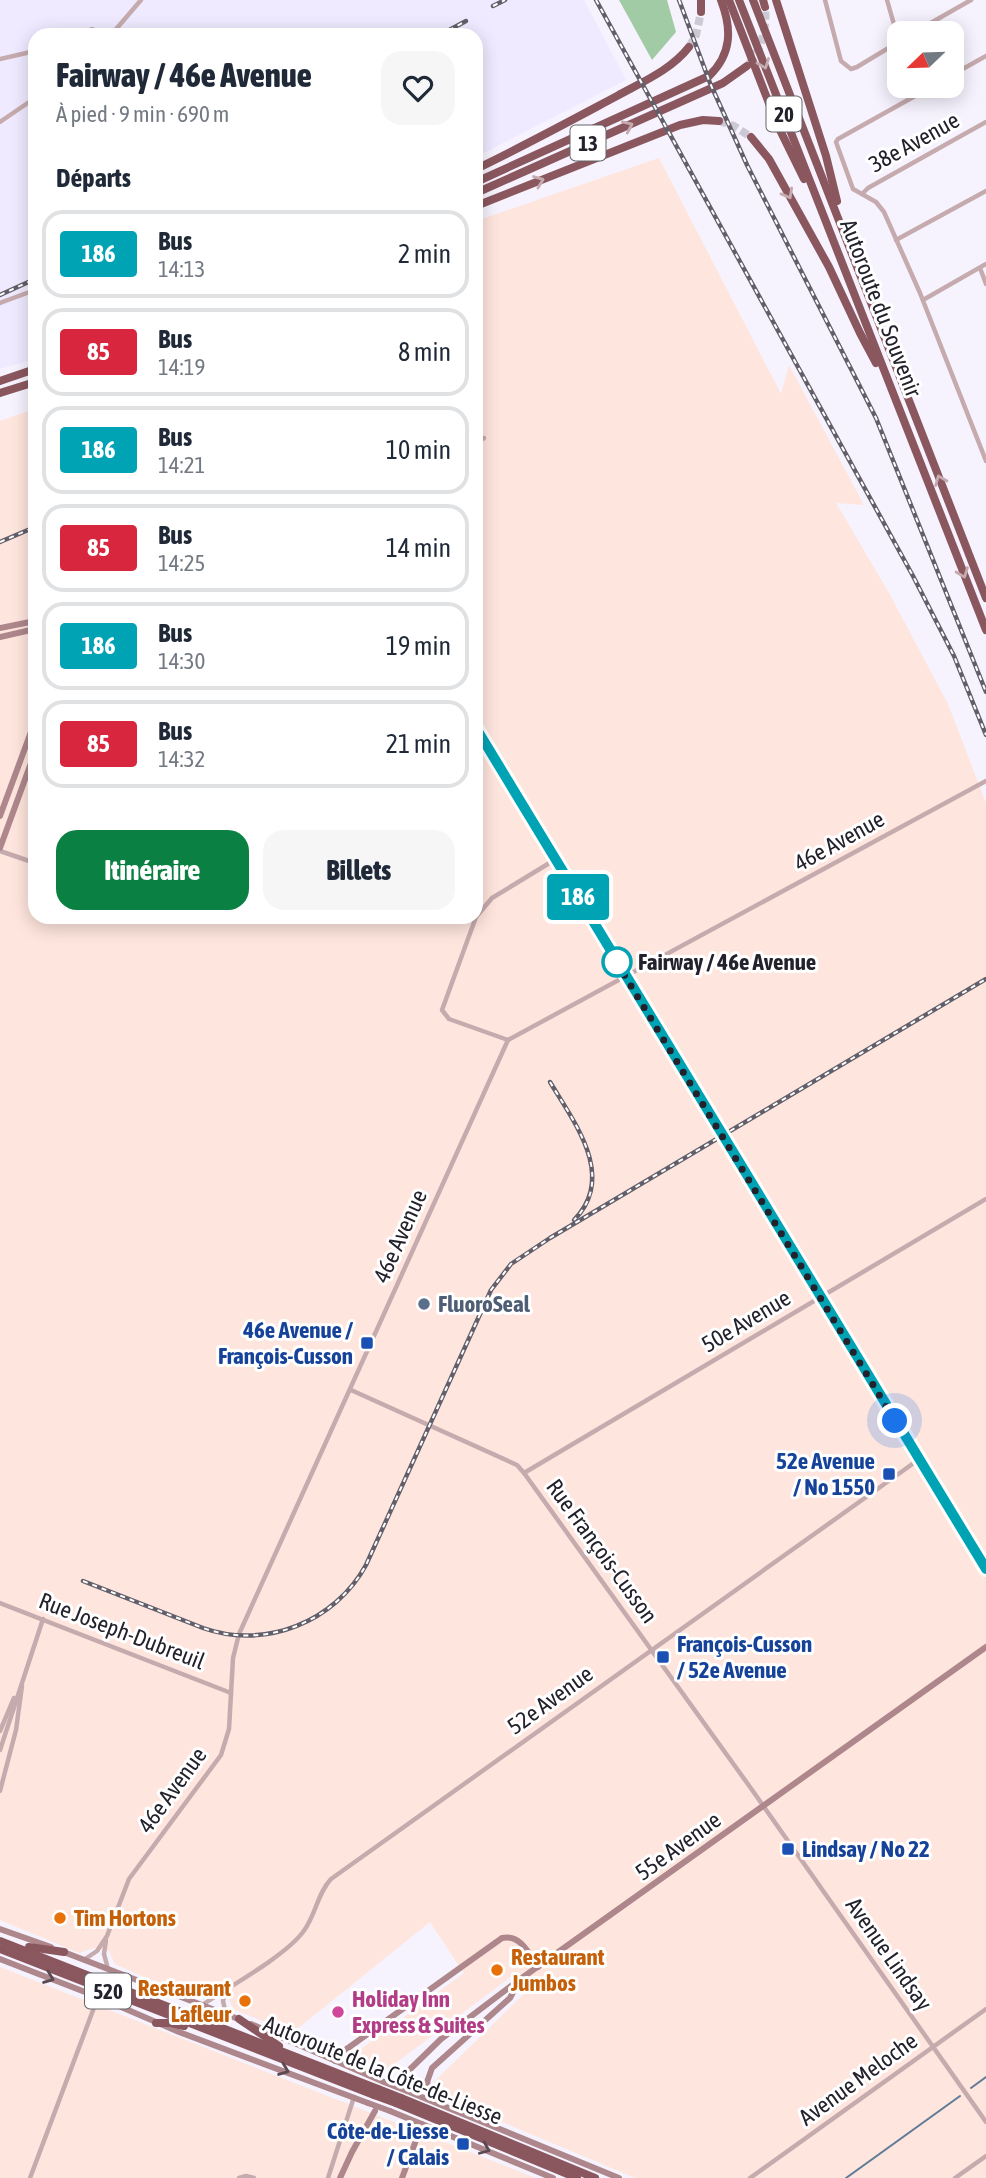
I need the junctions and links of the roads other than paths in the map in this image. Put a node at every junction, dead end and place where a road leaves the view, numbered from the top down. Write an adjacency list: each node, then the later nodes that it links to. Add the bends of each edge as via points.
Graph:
1 (141, 0): 16 (street)
2 (701, 0): 13 (highway)
3 (721, 0): 31 (highway, 13, via 729,28 727,50 712,74)
4 (729, 0): 36 (highway, via 777,124)
5 (739, 0): 36 (highway, Autoroute du Souvenir / 20, one-way to 36)
6 (753, 0): 37 (highway, Autoroute du Souvenir / 20)
7 (776, 0): 37 (highway, via 827,156)
8 (825, 0): 18 (street, via 841,61 851,68)
9 (887, 0): 14 (street)
10 (971, 0): 12 (street)
11 (954, 1): 12 (street)
12 (958, 8): 15 (street)
13 (701, 12)
14 (893, 21)
15 (935, 21)
16 (117, 28)
17 (689, 47): 30 (highway, via 658,73)
18 (887, 48)
19 (28, 53): 21 (street)
20 (986, 57): 23 (street)
21 (0, 59)
22 (747, 66): 32 (highway, 13, one-way to 22, via 699,94)
23 (964, 69)
24 (911, 98): 34 (street, via 838,139 851,185)
25 (28, 103): 27 (street)
26 (719, 121): 35 (highway, one-way to 26, via 680,125)
27 (0, 122)
28 (986, 122): 34 (street, 38e Avenue)
29 (751, 136): 48 (highway, one-way to 48, via 765,152 829,267)
30 (483, 166)
31 (483, 179)
32 (483, 190)
33 (986, 191): 38 (street)
34 (862, 194): 38 (street, via 880,206)
35 (483, 203)
36 (829, 228): 48 (highway, Autoroute du Souvenir / 20)
37 (843, 228): 51 (highway, Autoroute du Souvenir / 20, one-way to 37)
38 (897, 240): 43 (street)
39 (986, 264): 40 (street)
40 (980, 268): 41 (street); 43 (street)
41 (986, 284)
42 (28, 293): 44 (street)
43 (923, 300): 50 (street)
44 (0, 303)
45 (28, 371): 46 (highway)
46 (0, 381)
47 (28, 384): 49 (highway)
48 (892, 390): 54 (highway, Autoroute du Souvenir / 20, one-way to 54)
49 (0, 393)
50 (986, 461)
51 (986, 598)
52 (28, 622): 53 (main road)
53 (0, 628)
54 (986, 630)
55 (28, 631): 56 (main road)
56 (0, 637)
57 (483, 739): 63 (street)
58 (28, 740): 61 (main road)
59 (28, 771): 62 (main road)
60 (986, 780): 67 (street, 46e Avenue)
61 (0, 816)
62 (0, 849): 64 (street)
63 (556, 859): 65 (street, via 492,898); 67 (street)
64 (28, 860)
65 (483, 909)
66 (473, 924): 68 (street, via 444,1003 444,1015)
67 (625, 976): 68 (street, 46e Avenue); 70 (street)
68 (508, 1041): 71 (street, 46e Avenue)
69 (986, 1199): 70 (street, 50e Avenue)
70 (821, 1297): 72 (street); 73 (street, 50e Avenue)
71 (351, 1390): 73 (street, Rue François-Cusson, via 517,1465); 80 (street, 46e Avenue, via 239,1634)
72 (918, 1460): 74 (street); 78 (street, 52e Avenue)
73 (524, 1473): 78 (street, Rue François-Cusson)
74 (986, 1569)
75 (0, 1603): 76 (street, Rue Joseph-Dubreuil)
76 (43, 1619): 79 (street); 80 (street, Rue Joseph-Dubreuil)
77 (986, 1647): 84 (main road, 55e Avenue)
78 (650, 1649): 84 (street, Rue François-Cusson); 95 (street, 52e Avenue, via 331,1879 300,1936)
79 (24, 1672): 81 (street); 82 (street); 83 (street, via 17,1725)
80 (231, 1693): 86 (street, 46e Avenue, via 229,1729 221,1755 129,1879)
81 (0, 1731)
82 (0, 1750)
83 (0, 1791)
84 (763, 1806): 92 (main road, 55e Avenue); 103 (street, Avenue Lindsay)
85 (0, 1929): 89 (main road)
86 (107, 1936): 91 (street, 46e Avenue); 93 (street, 46e Avenue, via 104,1954)
87 (0, 1941): 89 (highway); 104 (highway, Autoroute de la Côte-de-Liesse / 520)
88 (0, 1949): 102 (highway, Autoroute de la Côte-de-Liesse / 520)
89 (64, 1952): 91 (main road)
90 (0, 1959): 96 (main road, one-way to 96)
91 (84, 1960): 93 (main road)
92 (538, 1967): 94 (main road, 55e Avenue); 105 (main road, via 518,1940 502,1938)
93 (108, 1969): 97 (main road)
94 (519, 1980): 106 (main road, 55e Avenue, via 441,2039); 110 (main road, via 510,1998 432,2068 427,2082)
95 (226, 1990): 97 (street, 52e Avenue); 99 (street)
96 (98, 1997): 101 (main road); 117 (street)
97 (202, 2006): 99 (main road)
98 (986, 2009): 103 (street, Avenue Meloche)
99 (226, 2014): 100 (main road)
100 (239, 2019): 104 (highway); 105 (main road)
101 (156, 2023): 102 (highway); 108 (main road, one-way to 108)
102 (216, 2033): 107 (highway, Autoroute de la Côte-de-Liesse / 520)
103 (933, 2047): 112 (street, Avenue Lindsay); 127 (street, Avenue Meloche)
104 (297, 2057): 107 (highway, Autoroute de la Côte-de-Liesse / 520)
105 (335, 2061): 107 (main road)
106 (398, 2081)
107 (379, 2088): 109 (highway, Autoroute de la Côte-de-Liesse / 520, bridge)
108 (355, 2097): 113 (main road, bridge); 120 (street)
109 (401, 2097): 110 (main road); 124 (highway, Autoroute de la Côte-de-Liesse / 520); 125 (highway, Autoroute de la Côte-de-Liesse / 520)
110 (434, 2101): 126 (main road)
111 (375, 2111): 121 (main road)
112 (986, 2122)
113 (422, 2124): 115 (main road, one-way to 115); 122 (main road)
114 (986, 2157): 128 (street)
115 (531, 2169): 116 (street); 123 (main road)
116 (528, 2177)
117 (30, 2178)
118 (239, 2178): 119 (street)
119 (254, 2178)
120 (328, 2178)
121 (340, 2178)
122 (402, 2178)
123 (553, 2178)
124 (577, 2178)
125 (595, 2178)
126 (619, 2178)
127 (750, 2178)
128 (955, 2178)

